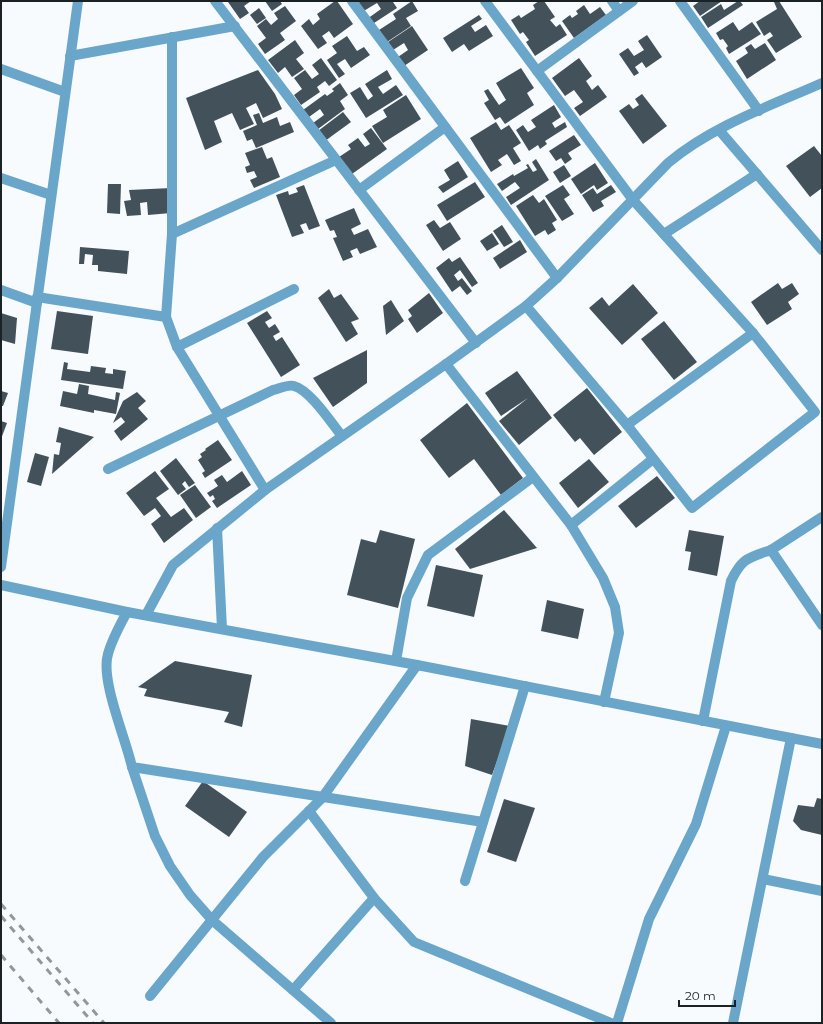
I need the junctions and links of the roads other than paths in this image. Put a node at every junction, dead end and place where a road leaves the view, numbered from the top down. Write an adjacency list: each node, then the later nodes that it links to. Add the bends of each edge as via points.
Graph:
1 (78, 1): 11 (street)
2 (216, 1): 9 (street)
3 (352, 1): 17 (street)
4 (485, 1): 13 (street)
5 (612, 1): 8 (street)
6 (633, 1): 8 (street)
7 (680, 1): 16 (street)
8 (619, 11): 13 (street)
9 (235, 26): 10 (street); 19 (street)
10 (172, 37): 11 (street); 25 (street)
11 (70, 56): 15 (street)
12 (1, 69): 15 (street)
13 (537, 71): 24 (street)
14 (822, 83): 16 (street)
15 (65, 92): 23 (street)
16 (759, 111): 18 (street)
17 (445, 127): 22 (street); 28 (street)
18 (720, 130): 20 (street); 24 (street, via 686,148)
19 (336, 160): 22 (street); 25 (street)
20 (757, 174): 26 (street); 27 (street)
21 (1, 178): 23 (street)
22 (359, 190): 35 (street)
23 (51, 196): 31 (street)
24 (633, 200): 26 (street); 28 (street)
25 (172, 234): 33 (street)
26 (664, 234): 34 (street)
27 (822, 250)
28 (557, 278): 32 (street)
29 (294, 289): 36 (street)
30 (1, 290): 31 (street)
31 (37, 300): 33 (street); 49 (street)
32 (526, 306): 35 (street); 39 (street)
33 (166, 317): 36 (street)
34 (753, 333): 39 (street); 41 (street, via 815,412 692,508)
35 (476, 343): 37 (street)
36 (177, 347): 38 (street)
37 (446, 364): 40 (street); 43 (street)
38 (220, 416): 40 (street, via 273,390 294,386 312,400); 42 (street); 44 (street)
39 (627, 425): 41 (street)
40 (342, 436): 44 (street)
41 (654, 459): 46 (street)
42 (108, 469)
43 (533, 477): 46 (street); 55 (street, via 428,555 407,598)
44 (265, 490): 47 (street)
45 (822, 517): 48 (street)
46 (570, 525): 58 (street, via 603,578 615,607 619,633)
47 (217, 528): 52 (street, via 173,565); 54 (street)
48 (771, 550): 53 (street); 59 (street, via 745,560 731,581)
49 (1, 567)
50 (1, 585): 51 (street)
51 (127, 612): 52 (street); 63 (street, via 115,633 107,655 107,673)
52 (146, 615): 54 (street)
53 (821, 622)
54 (222, 629): 55 (street)
55 (396, 661): 56 (street)
56 (417, 665): 57 (street); 64 (street)
57 (525, 686): 58 (street); 66 (street)
58 (604, 702): 59 (street)
59 (703, 721): 60 (street)
60 (726, 726): 61 (street); 76 (street, via 696,824 649,919)
61 (791, 738): 62 (street); 67 (street)
62 (822, 744)
63 (132, 767): 64 (street); 71 (street, via 155,836 170,866)
64 (322, 798): 65 (street); 66 (street)
65 (309, 811): 70 (street); 71 (street, via 263,857)
66 (483, 822): 68 (street)
67 (762, 879): 69 (street); 77 (street)
68 (465, 881)
69 (822, 890)
70 (374, 898): 72 (street); 75 (street, via 414,942)
71 (212, 920): 72 (street); 73 (street)
72 (294, 990): 74 (street)
73 (150, 996)
74 (331, 1023)
75 (611, 1023)
76 (617, 1023)
77 (734, 1023)

